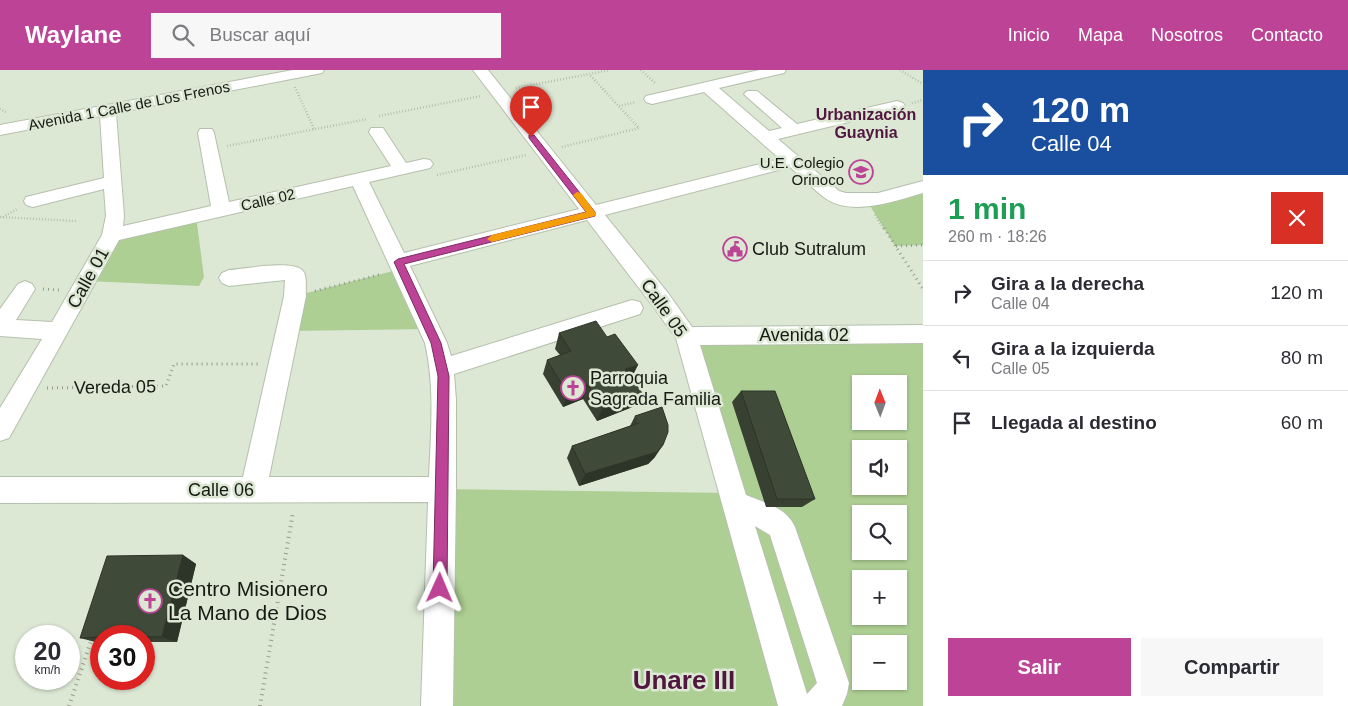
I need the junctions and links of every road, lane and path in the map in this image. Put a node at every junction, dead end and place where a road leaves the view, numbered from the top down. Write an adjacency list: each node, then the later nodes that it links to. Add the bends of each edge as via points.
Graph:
1 (317, 70): 7 (street, Avenida 1 Calle de Los Frenos)
2 (480, 70): 10 (street, Calle 05)
3 (610, 70): 6 (path)
4 (779, 70): 9 (street)
5 (900, 70): 8 (path)
6 (589, 74): 10 (path); 21 (path, via 639,128)
7 (290, 75): 14 (street, Avenida 1 Calle de Los Frenos); 15 (path)
8 (923, 84)
9 (707, 86): 12 (street); 19 (street)
10 (497, 92): 15 (path); 21 (street, Calle 05)
11 (752, 94): 17 (street)
12 (652, 99)
13 (897, 106): 17 (street)
14 (108, 110): 16 (street, Avenida 1 Calle de Los Frenos); 26 (street, Calle 01)
15 (314, 129): 20 (path)
16 (0, 130)
17 (794, 130): 19 (street)
18 (377, 132): 24 (street)
19 (764, 137): 22 (street)
20 (208, 141): 30 (street)
21 (543, 152): 23 (path, via 431,176); 31 (street, Calle 05)
22 (792, 161): 29 (street, via 833,195); 31 (street)
23 (424, 164): 24 (street, Calle 02)
24 (402, 169): 25 (street, Calle 02)
25 (360, 179): 30 (street, Calle 02); 37 (street)
26 (113, 181): 28 (street); 34 (street, Calle 01, via 115,216)
27 (923, 187): 29 (street)
28 (33, 201)
29 (867, 202): 36 (path)
30 (221, 210): 34 (street, Calle 02)
31 (592, 214): 37 (street); 46 (street, Calle 05)
32 (0, 218): 33 (path)
33 (76, 221)
34 (112, 235): 44 (street, Calle 01)
35 (923, 245): 36 (path)
36 (895, 246): 40 (path)
37 (400, 265): 41 (path); 48 (street, via 436,343)
38 (229, 278): 41 (street, via 289,272 295,276)
39 (26, 289): 43 (street)
40 (923, 289)
41 (295, 296): 47 (street)
42 (632, 308): 48 (street)
43 (0, 327): 44 (street)
44 (58, 331): 49 (street, Calle 01)
45 (923, 334): 46 (street, Avenida 02)
46 (686, 336): 55 (street, Calle 05)
47 (281, 364): 49 (path, Vereda 05, via 174,364 166,386); 52 (street)
48 (442, 368): 54 (street)
49 (24, 388): 50 (street, Calle 01)
50 (0, 430)
51 (0, 490): 52 (street, Calle 06)
52 (253, 490): 53 (street, Calle 06)
53 (297, 490): 54 (street, Calle 06); 58 (path)
54 (443, 490): 59 (street)
55 (736, 504): 60 (street, Calle 05); 61 (street, via 773,520 781,527 833,684 831,694)
56 (90, 644): 57 (path)
57 (70, 706)
58 (260, 706)
59 (437, 706)
60 (794, 706)
61 (818, 706)

